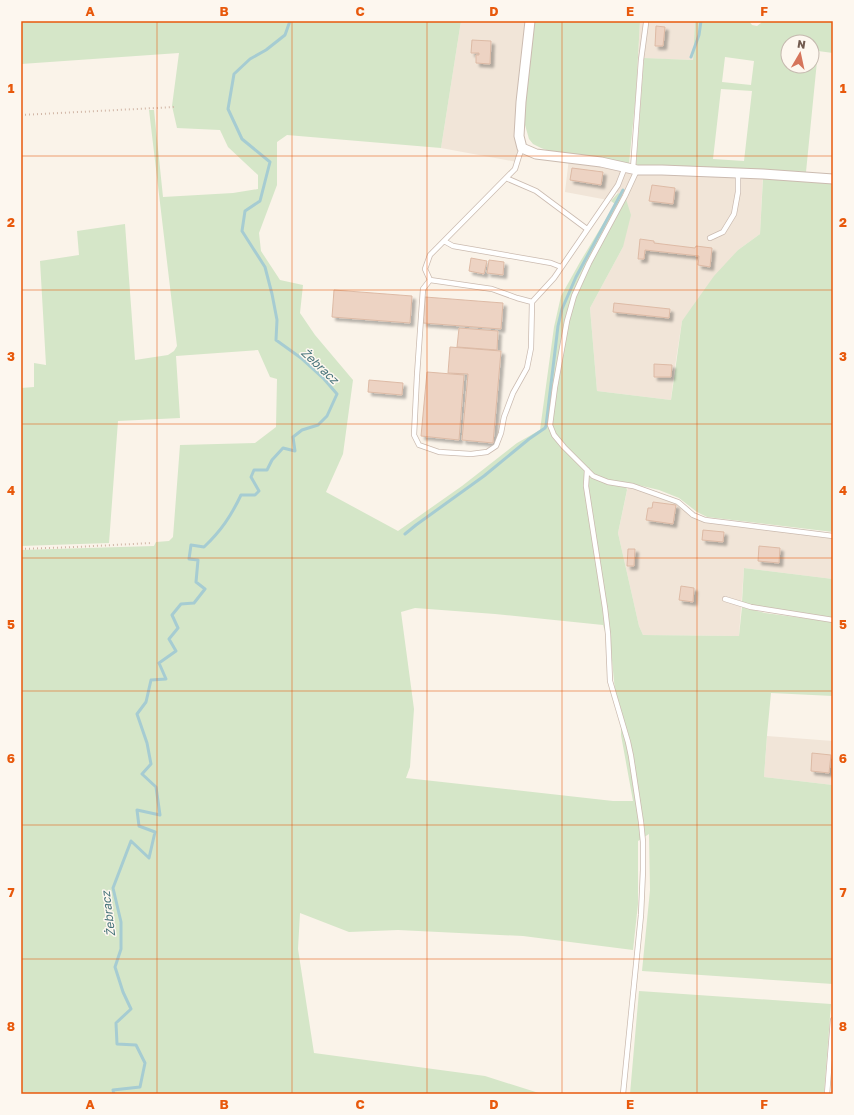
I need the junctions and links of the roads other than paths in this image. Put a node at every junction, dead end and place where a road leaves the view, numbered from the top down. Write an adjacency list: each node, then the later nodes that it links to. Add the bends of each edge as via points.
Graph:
1 (530, 21): 3 (street, via 521,102 519,136)
2 (646, 23): 4 (lane)
3 (522, 148): 4 (street, via 536,154 601,162); 6 (lane, via 515,169)
4 (631, 169): 5 (street); 8 (lane); 14 (lane, via 625,196 574,296 555,387 550,425 554,435)
5 (738, 173): 7 (street); 9 (lane, via 734,214 723,232)
6 (506, 178): 8 (lane, via 536,191); 10 (lane)
7 (833, 179)
8 (587, 229): 11 (lane)
9 (710, 238)
10 (444, 241): 11 (lane, via 453,246 551,263); 12 (lane, via 430,255 425,269)
11 (561, 267): 13 (lane)
12 (430, 280): 13 (lane, via 492,289); 13 (lane, via 423,289 414,435 419,445 439,452 471,454 487,452 496,446 513,393 527,368 531,348)
13 (532, 302)
14 (587, 470): 15 (lane, via 593,476 608,482 633,486 678,502 693,515 705,520); 19 (lane, via 586,486 607,628 610,681 631,756 643,842 641,915)
15 (833, 536)
16 (725, 599): 17 (lane, via 751,607)
17 (833, 620)
18 (833, 1020): 20 (lane)
19 (623, 1094)
20 (827, 1094)

